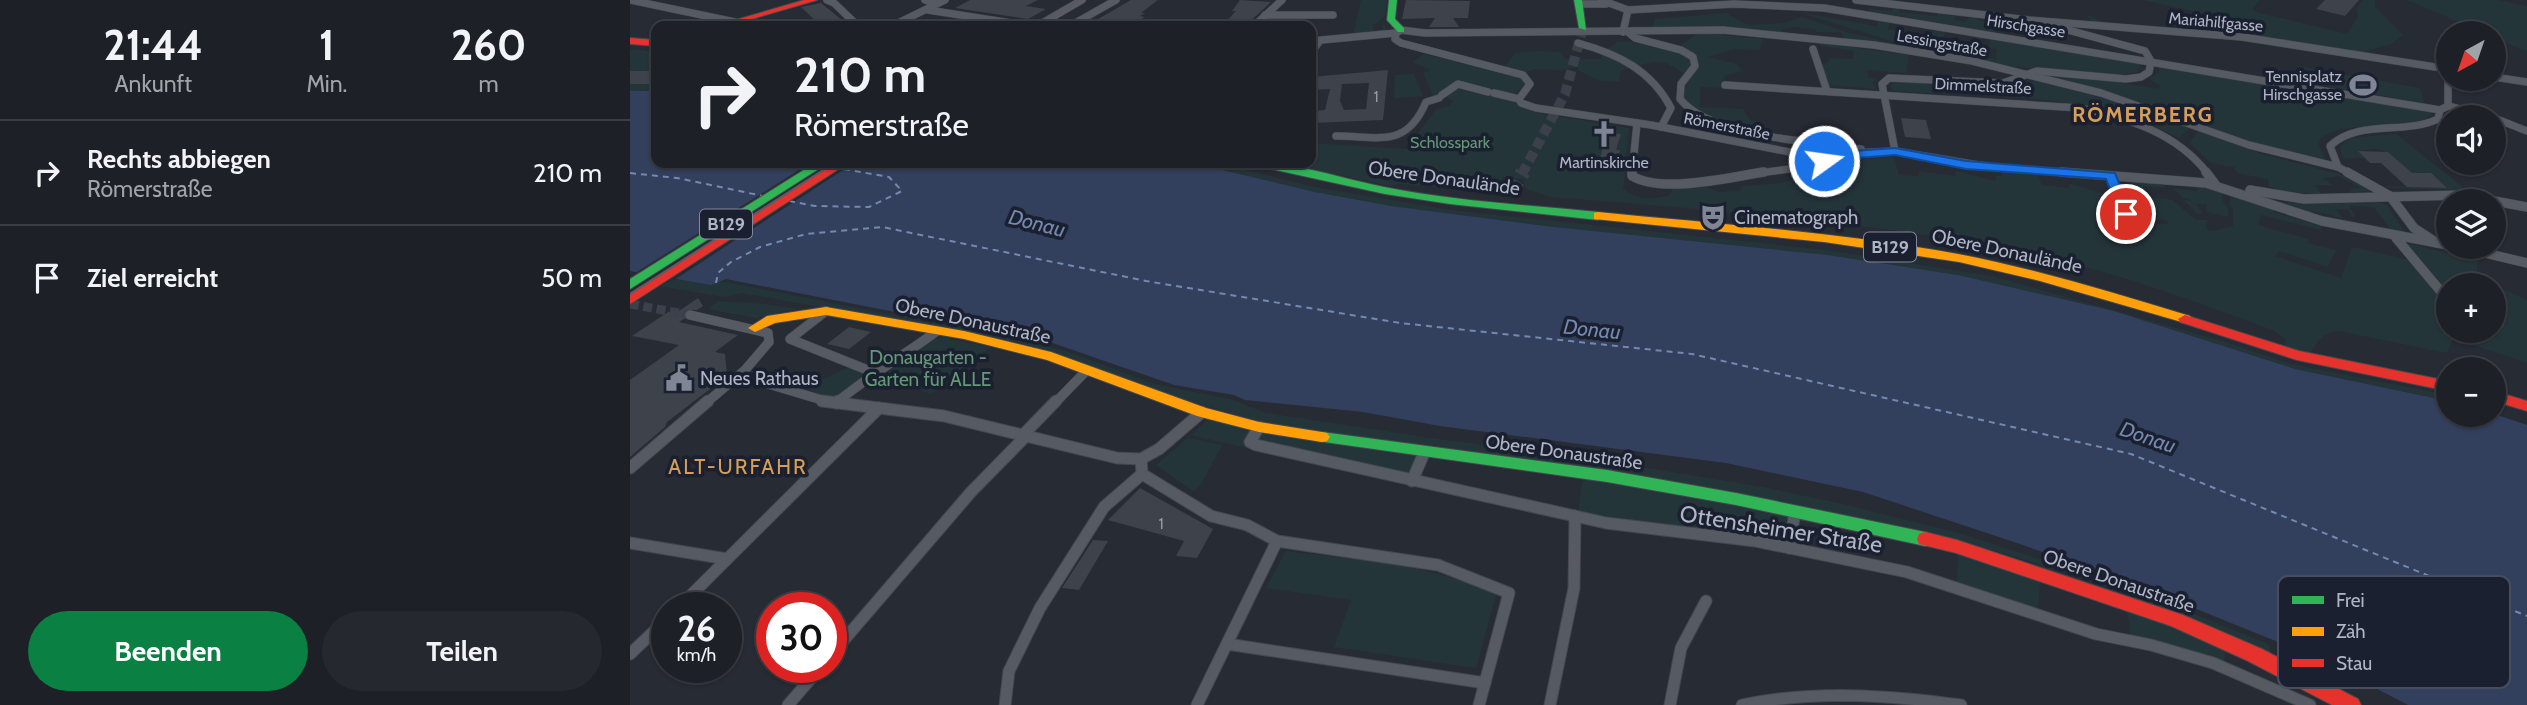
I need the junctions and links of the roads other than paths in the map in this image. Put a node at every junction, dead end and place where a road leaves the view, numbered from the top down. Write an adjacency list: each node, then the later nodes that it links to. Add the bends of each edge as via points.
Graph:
1 (630, 0): 20 (street)
2 (813, 0): 12 (main road)
3 (827, 0): 22 (street)
4 (925, 0): 15 (street)
5 (945, 0): 15 (street)
6 (1082, 0): 25 (street)
7 (1116, 0): 26 (street)
8 (1282, 0): 19 (street)
9 (1393, 0): 30 (main road, via 1391,20)
10 (1856, 0): 28 (street, Mariahilfgasse)
11 (1734, 1): 17 (street, Hirschgasse); 39 (street, Hirschgasse, via 1840,10)
12 (795, 2): 21 (main road)
13 (1579, 2): 14 (street, Hirschgasse); 29 (main road)
14 (1604, 2): 17 (street, Hirschgasse)
15 (936, 4): 16 (street)
16 (928, 10): 23 (street); 24 (street)
17 (1628, 10): 31 (street)
18 (1333, 15): 19 (street)
19 (1264, 16): 27 (street)
20 (730, 21)
21 (738, 21)
22 (853, 21)
23 (904, 21)
24 (999, 21)
25 (1046, 21)
26 (1079, 21)
27 (1259, 21)
28 (2040, 21): 39 (street, via 2138,48); 40 (street, Mariahilfgasse, via 2242,37)
29 (1584, 29)
30 (1399, 32): 32 (street, Lessingstraße); 35 (street, Lessingstraße); 47 (street, via 1395,39 1401,43 1523,75 1530,84)
31 (1626, 32): 32 (street, Lessingstraße); 41 (street, Lessingstraße, via 1723,30 1814,39 1931,54); 56 (street, via 1693,57 1695,66 1679,91 1692,113 1791,140)
32 (1611, 33): 37 (street)
33 (630, 41): 34 (main road)
34 (651, 43)
35 (1316, 43)
36 (1578, 43): 37 (street)
37 (1593, 47): 52 (street, via 1652,78 1671,108)
38 (1813, 49): 45 (street)
39 (2151, 61): 41 (street, via 2149,72 2132,79 2055,71); 48 (street, Hirschgasse)
40 (2436, 69)
41 (2027, 74): 46 (street, via 2003,83 1897,77 1882,84); 58 (street, Lessingstraße, via 2132,102 2268,150)
42 (2506, 79): 43 (street)
43 (2527, 82)
44 (1725, 85): 45 (street, Dimmelstraße)
45 (1827, 91): 46 (street, Dimmelstraße)
46 (1885, 94): 55 (street); 63 (street, Dimmelstraße, via 2103,112 2173,140 2201,163)
47 (1519, 99): 50 (street, Römerstraße, via 1529,107); 54 (street, Römerstraße, via 1458,84 1426,102 1400,137)
48 (2436, 107)
49 (2436, 120): 58 (street, via 2417,128 2338,137 2330,150)
50 (1637, 123): 52 (street, Römerstraße); 57 (street, via 1634,179 1689,182 1819,165)
51 (2506, 123): 53 (street, Hirschgasse)
52 (1661, 127): 57 (street, Römerstraße)
53 (2527, 131)
54 (1336, 136)
55 (1895, 151): 56 (street, Römerstraße); 62 (street, Römerstraße, via 1966,165)
56 (1868, 152): 57 (street, Römerstraße)
57 (1825, 156)
58 (2337, 167): 66 (street, Lessingstraße)
59 (814, 168): 75 (main road, B129)
60 (834, 168): 77 (main road, B129)
61 (1280, 168): 85 (main road, Obere Donaulände / B129, via 1385,191 1480,204 1505,198 1958,258 2067,282 2290,353)
62 (2111, 176): 63 (street, Römerstraße); 69 (street)
63 (2214, 184): 64 (street, Römerstraße)
64 (2230, 187): 65 (street); 67 (street, Römerstraße)
65 (2280, 196): 66 (street); 67 (street)
66 (2390, 196): 68 (street, via 2462,195); 71 (street, Lessingstraße, via 2414,228)
67 (2279, 207): 70 (street, Römerstraße)
68 (2527, 207)
69 (2131, 229)
70 (2396, 238): 72 (street, Römerstraße); 76 (street)
71 (2436, 242)
72 (2436, 243)
73 (2506, 258): 74 (street)
74 (2527, 263)
75 (630, 285)
76 (2436, 286)
77 (630, 300)
78 (826, 312): 80 (main road, Obere Donaustraße, via 772,319); 81 (main road, Obere Donaustraße); 83 (street, via 790,339)
79 (690, 315): 80 (street)
80 (755, 328): 95 (street, via 770,337 762,353)
81 (937, 331): 82 (main road, Obere Donaustraße, via 1024,349); 83 (street)
82 (1087, 370): 90 (main road, Obere Donaustraße); 92 (street)
83 (876, 373): 87 (street)
84 (762, 382): 87 (street)
85 (2436, 383)
86 (2506, 400): 88 (main road)
87 (836, 403): 89 (street)
88 (2527, 406)
89 (879, 408): 92 (street, via 944,416); 103 (street)
90 (1202, 412): 91 (main road, Obere Donaustraße); 94 (street, via 1159,449)
91 (1259, 427): 93 (main road, Obere Donaustraße); 97 (street, Ottensheimer Straße, via 1250,442 1256,445)
92 (1023, 437): 94 (street); 107 (street)
93 (1424, 453): 97 (street); 98 (main road, Obere Donaustraße, via 1579,472)
94 (1140, 459): 96 (street)
95 (630, 468)
96 (1142, 474): 100 (street, via 1211,516); 116 (street, via 1117,494 1088,529 1017,651)
97 (1412, 481): 99 (street, Ottensheimer Straße)
98 (1795, 512): 102 (street); 110 (main road, Obere Donaustraße, via 1957,547 2143,607)
99 (1575, 516): 102 (street, Ottensheimer Straße); 119 (street, via 1574,588)
100 (1277, 541): 108 (street); 112 (street, via 1437,565 1509,593)
101 (630, 543): 103 (street)
102 (1789, 548): 123 (street, Ottensheimer Straße, via 1907,572 2096,634 2178,652)
103 (727, 559): 104 (street)
104 (693, 592)
105 (1706, 601): 120 (street, via 1681,648)
106 (651, 634): 109 (street)
107 (847, 636)
108 (1227, 644): 112 (street); 117 (street)
109 (630, 654)
110 (2278, 667)
111 (807, 683): 115 (street)
112 (1485, 683): 118 (street)
113 (2319, 688): 123 (street, Ottensheimer Straße)
114 (2321, 688): 124 (main road, Obere Donaustraße)
115 (788, 705)
116 (1005, 705)
117 (1197, 705)
118 (1479, 705)
119 (1550, 705)
120 (1670, 705)
121 (1742, 705): 122 (street, via 1809,696)
122 (1961, 705)
123 (2312, 705)
124 (2351, 705)

